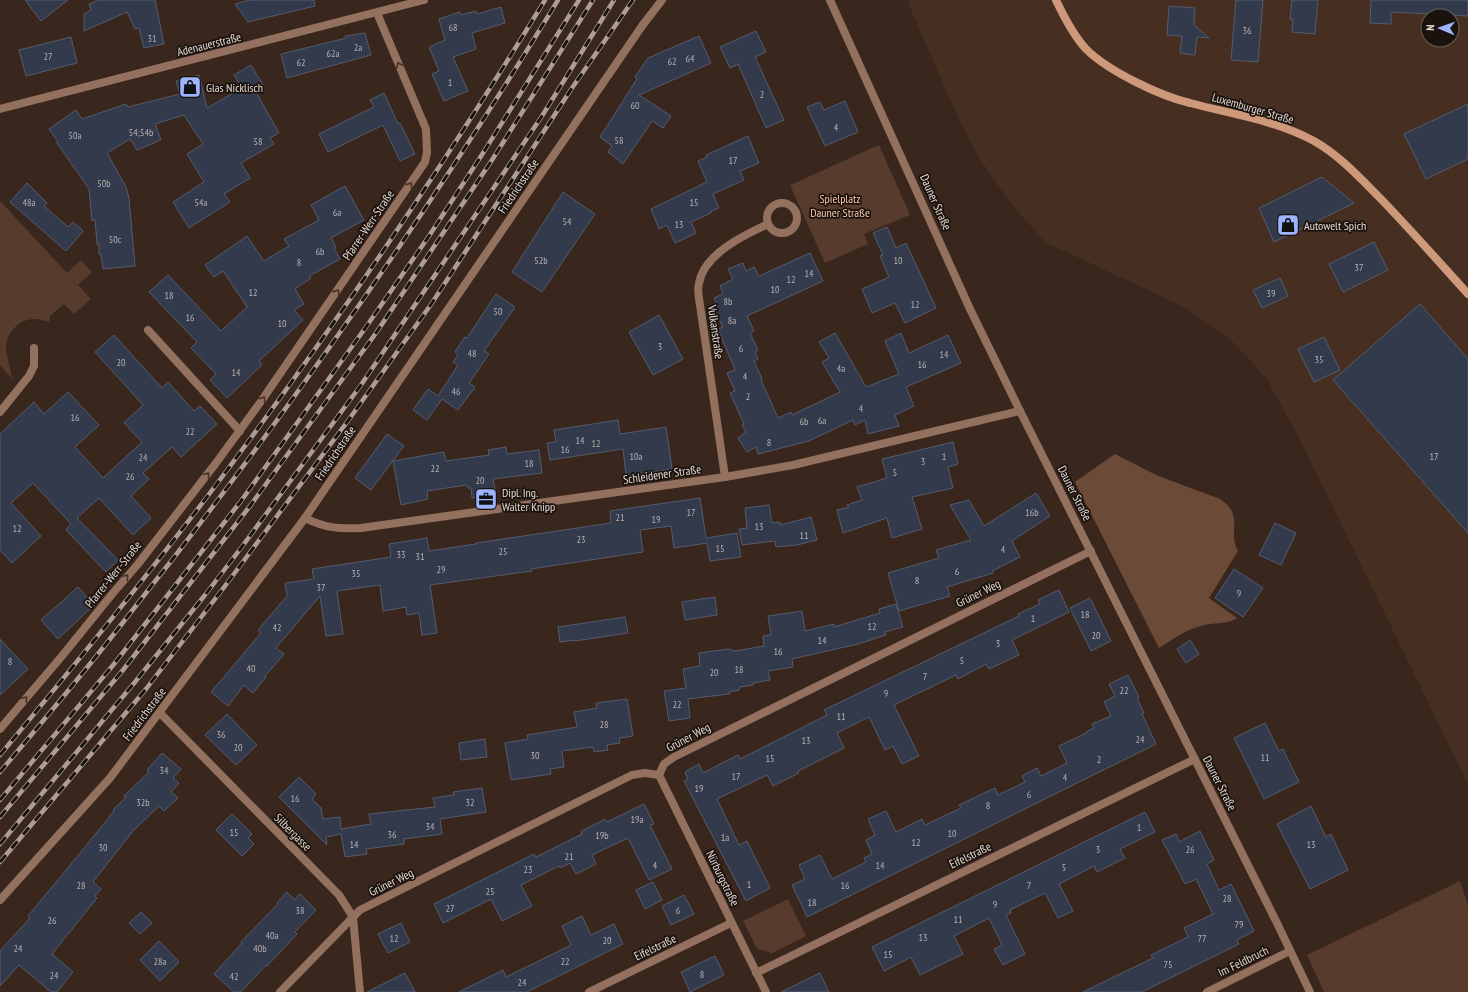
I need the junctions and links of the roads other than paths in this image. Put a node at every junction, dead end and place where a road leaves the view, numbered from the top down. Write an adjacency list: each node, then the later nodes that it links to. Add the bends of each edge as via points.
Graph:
1 (424, 0): 5 (street, Adenauerstraße)
2 (662, 0): 15 (street, Friedrichstraße)
3 (830, 0): 11 (street, Dauner Straße, via 970,309)
4 (1056, 0): 8 (main road, Luxemburger Straße, via 1072,30 1087,49 1110,67 1137,82 1168,97 1269,123 1314,141 1353,171)
5 (377, 13): 6 (street, Adenauerstraße); 13 (street, Pfarrer-Werr-Straße, one-way to 5, via 426,162 426,129)
6 (0, 109)
7 (768, 224): 14 (street, Vulkanstraße, via 743,235 723,249 702,273 698,284)
8 (1468, 294)
9 (148, 330): 13 (street)
10 (34, 348): 12 (street, via 34,366 29,376)
11 (1020, 410): 14 (street, Schleidener Straße, via 793,465); 16 (street, Dauner Straße)
12 (0, 412)
13 (240, 431): 18 (street, Pfarrer-Werr-Straße, one-way to 13, via 138,564)
14 (725, 477): 15 (street, Schleidener Straße, via 361,528 346,529 319,525)
15 (305, 518): 17 (street, Friedrichstraße)
16 (1091, 551): 19 (street, Dauner Straße); 20 (street, Grüner Weg, via 674,756 664,764)
17 (160, 713): 21 (street, Friedrichstraße, via 110,778); 22 (street, Silbergasse, via 339,895)
18 (0, 729)
19 (1195, 759): 24 (street, Dauner Straße); 25 (street, Eifelstraße)
20 (659, 775): 22 (street, Grüner Weg, via 632,775 360,910); 23 (street, Nürburgstraße)
21 (0, 900)
22 (353, 917): 26 (street, Grüner Weg); 27 (street, Silbergasse)
23 (731, 923): 25 (street, Nürburgstraße); 28 (street, Eifelstraße)
24 (1290, 951): 30 (street, Im Feldbruch); 31 (street, Dauner Straße)
25 (756, 973): 29 (street, Nürburgstraße)
26 (280, 992)
27 (360, 992)
28 (589, 992)
29 (766, 992)
30 (1207, 992)
31 (1310, 992)

